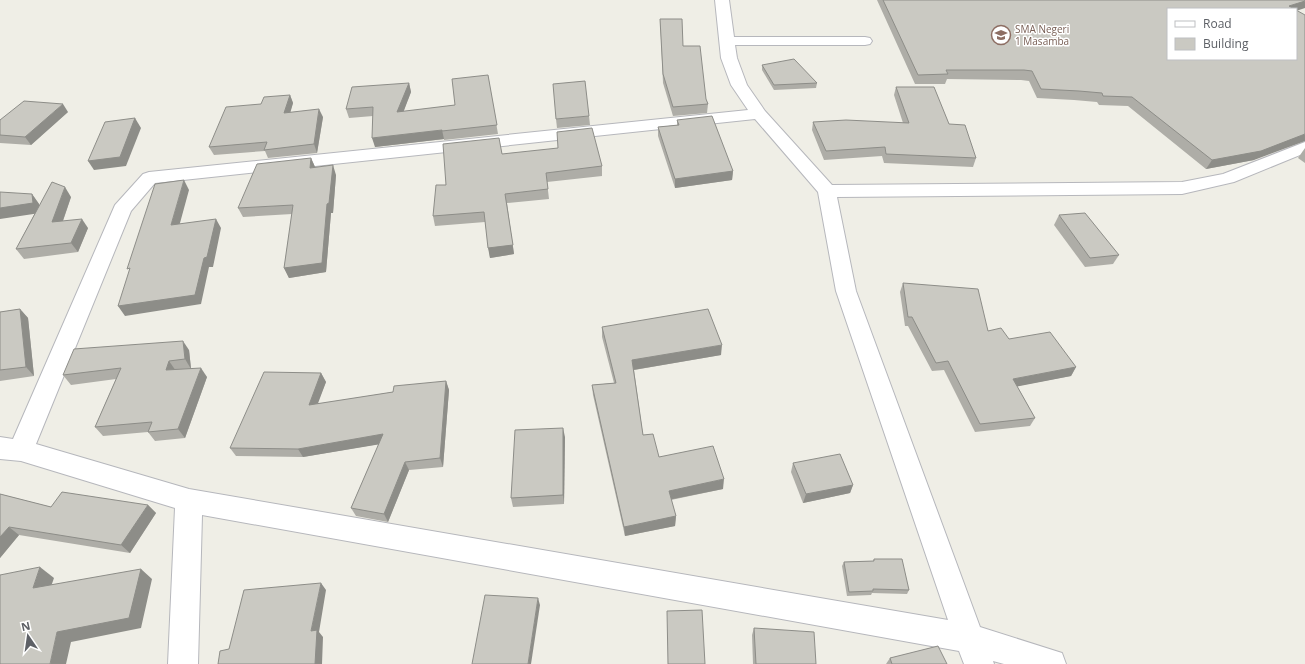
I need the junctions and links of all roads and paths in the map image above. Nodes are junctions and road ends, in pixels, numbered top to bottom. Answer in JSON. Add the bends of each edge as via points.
{"nodes":[{"id":1,"x":722,"y":0,"type":"edge"},
{"id":2,"x":865,"y":41,"type":"dead end"},
{"id":3,"x":727,"y":42,"type":"junction"},
{"id":4,"x":759,"y":114,"type":"junction"},
{"id":5,"x":1305,"y":147,"type":"edge"},
{"id":6,"x":827,"y":191,"type":"junction"},
{"id":7,"x":11,"y":449,"type":"edge"},
{"id":8,"x":189,"y":501,"type":"junction"},
{"id":9,"x":974,"y":651,"type":"edge"},
{"id":10,"x":183,"y":664,"type":"edge"},
{"id":11,"x":1051,"y":664,"type":"edge"}],
"edges":[{"from":1,"to":3,"type":"street"},
{"from":2,"to":3,"type":"street"},
{"from":3,"to":4,"type":"street","via":[[729,58],[739,85]]},
{"from":4,"to":6,"type":"street"},
{"from":4,"to":7,"type":"street","via":[[149,178],[122,209]]},
{"from":5,"to":6,"type":"street","via":[[1228,178],[1182,188]]},
{"from":6,"to":9,"type":"street","via":[[846,291]]},
{"from":7,"to":8,"type":"street"},
{"from":8,"to":9,"type":"street"},
{"from":8,"to":10,"type":"street"},
{"from":9,"to":11,"type":"street"}]}
